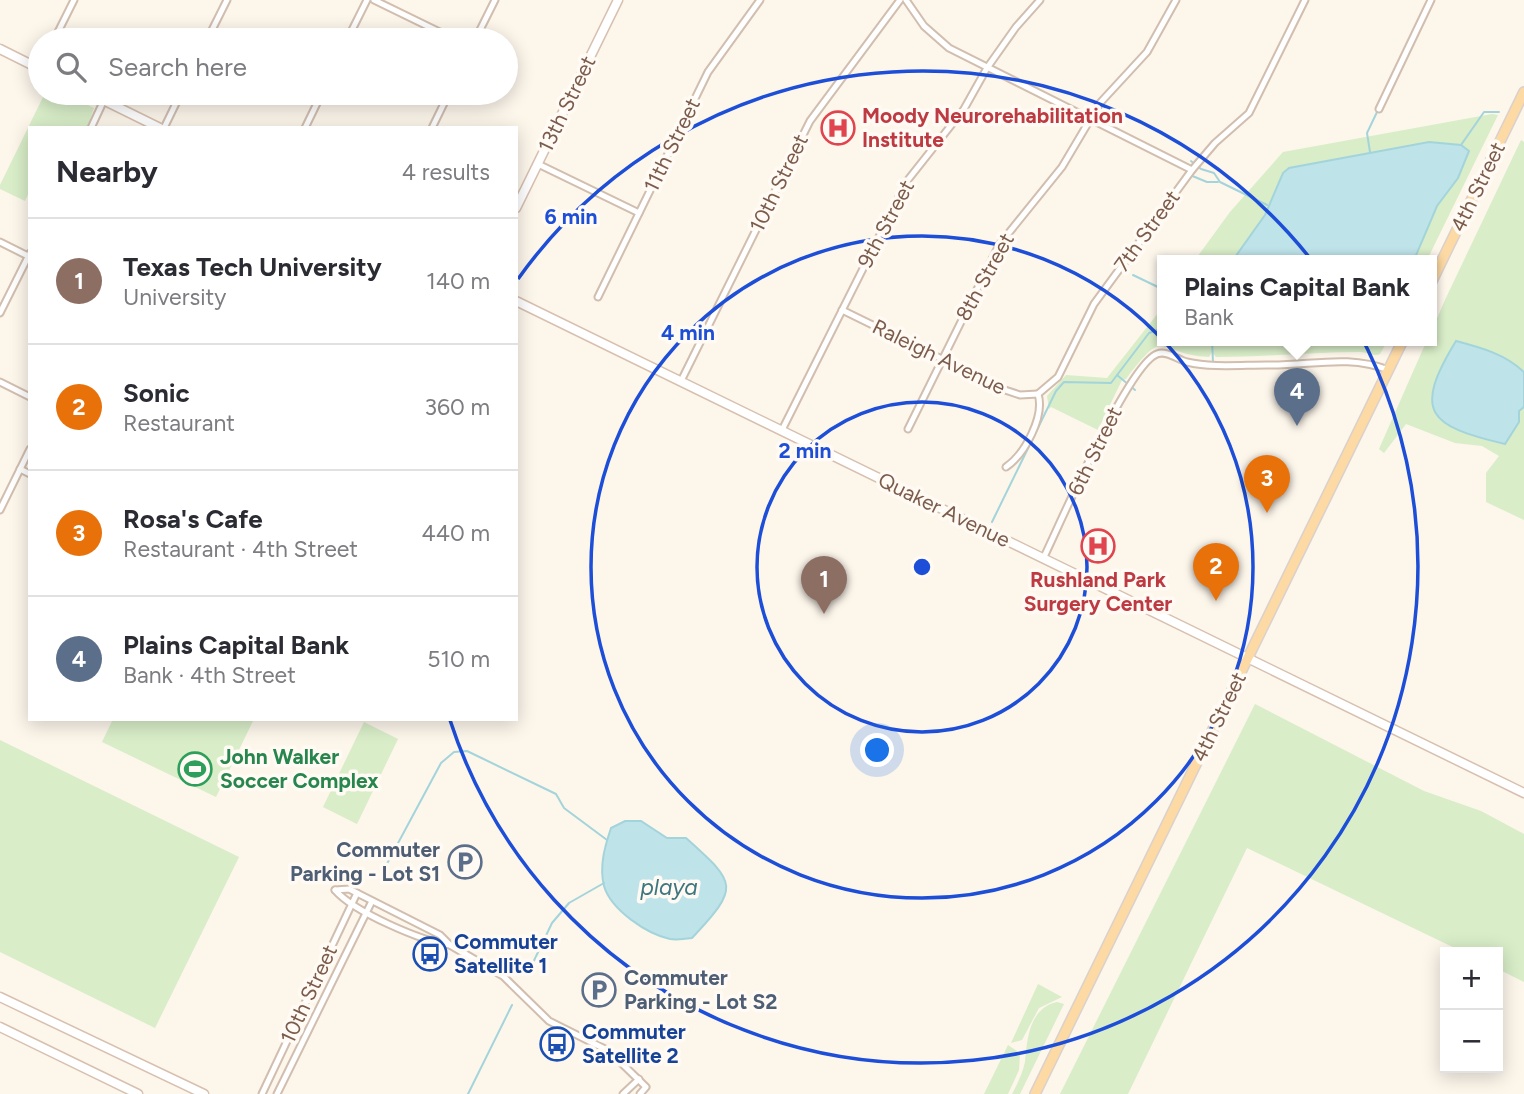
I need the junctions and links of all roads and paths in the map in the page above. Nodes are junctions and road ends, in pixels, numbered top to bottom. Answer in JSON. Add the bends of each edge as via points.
{"nodes":[{"id":1,"x":74,"y":0,"type":"edge"},
{"id":2,"x":227,"y":0,"type":"edge"},
{"id":3,"x":367,"y":0,"type":"edge"},
{"id":4,"x":373,"y":0,"type":"edge"},
{"id":5,"x":495,"y":0,"type":"edge"},
{"id":6,"x":618,"y":0,"type":"edge"},
{"id":7,"x":760,"y":0,"type":"edge"},
{"id":8,"x":900,"y":0,"type":"edge"},
{"id":9,"x":906,"y":0,"type":"edge"},
{"id":10,"x":1040,"y":0,"type":"edge"},
{"id":11,"x":1176,"y":0,"type":"edge"},
{"id":12,"x":1305,"y":0,"type":"edge"},
{"id":13,"x":1431,"y":0,"type":"edge"},
{"id":14,"x":60,"y":28,"type":"edge"},
{"id":15,"x":213,"y":28,"type":"edge"},
{"id":16,"x":354,"y":28,"type":"edge"},
{"id":17,"x":431,"y":28,"type":"edge"},
{"id":18,"x":481,"y":28,"type":"edge"},
{"id":19,"x":0,"y":50,"type":"edge"},
{"id":20,"x":28,"y":63,"type":"edge"},
{"id":21,"x":987,"y":68,"type":"junction"},
{"id":22,"x":1524,"y":92,"type":"edge"},
{"id":23,"x":102,"y":105,"type":"edge"},
{"id":24,"x":114,"y":105,"type":"edge"},
{"id":25,"x":174,"y":105,"type":"edge"},
{"id":26,"x":316,"y":105,"type":"edge"},
{"id":27,"x":443,"y":105,"type":"edge"},
{"id":28,"x":1379,"y":109,"type":"dead end"},
{"id":29,"x":1091,"y":120,"type":"junction"},
{"id":30,"x":92,"y":126,"type":"edge"},
{"id":31,"x":158,"y":126,"type":"edge"},
{"id":32,"x":163,"y":126,"type":"edge"},
{"id":33,"x":306,"y":126,"type":"edge"},
{"id":34,"x":433,"y":126,"type":"edge"},
{"id":35,"x":538,"y":164,"type":"junction"},
{"id":36,"x":1192,"y":170,"type":"junction"},
{"id":37,"x":518,"y":204,"type":"edge"},
{"id":38,"x":639,"y":213,"type":"junction"},
{"id":39,"x":0,"y":242,"type":"edge"},
{"id":40,"x":28,"y":255,"type":"edge"},
{"id":41,"x":28,"y":257,"type":"edge"},
{"id":42,"x":1437,"y":271,"type":"edge"},
{"id":43,"x":598,"y":298,"type":"dead end"},
{"id":44,"x":518,"y":302,"type":"edge"},
{"id":45,"x":842,"y":310,"type":"junction"},
{"id":46,"x":0,"y":313,"type":"edge"},
{"id":47,"x":1400,"y":346,"type":"edge"},
{"id":48,"x":942,"y":360,"type":"junction"},
{"id":49,"x":1389,"y":370,"type":"junction"},
{"id":50,"x":681,"y":381,"type":"junction"},
{"id":51,"x":0,"y":382,"type":"edge"},
{"id":52,"x":1038,"y":394,"type":"junction"},
{"id":53,"x":28,"y":396,"type":"edge"},
{"id":54,"x":908,"y":429,"type":"dead end"},
{"id":55,"x":782,"y":430,"type":"junction"},
{"id":56,"x":28,"y":453,"type":"edge"},
{"id":57,"x":1006,"y":467,"type":"dead end"},
{"id":58,"x":20,"y":469,"type":"junction"},
{"id":59,"x":28,"y":473,"type":"edge"},
{"id":60,"x":0,"y":510,"type":"edge"},
{"id":61,"x":1043,"y":559,"type":"junction"},
{"id":62,"x":1248,"y":658,"type":"junction"},
{"id":63,"x":1524,"y":793,"type":"edge"},
{"id":64,"x":357,"y":893,"type":"junction"},
{"id":65,"x":372,"y":901,"type":"junction"},
{"id":66,"x":352,"y":905,"type":"junction"},
{"id":67,"x":367,"y":912,"type":"junction"},
{"id":68,"x":450,"y":945,"type":"junction"},
{"id":69,"x":0,"y":997,"type":"edge"},
{"id":70,"x":0,"y":1027,"type":"edge"},
{"id":71,"x":639,"y":1079,"type":"junction"},
{"id":72,"x":138,"y":1094,"type":"edge"},
{"id":73,"x":204,"y":1094,"type":"edge"},
{"id":74,"x":261,"y":1094,"type":"edge"},
{"id":75,"x":277,"y":1094,"type":"edge"},
{"id":76,"x":623,"y":1094,"type":"edge"},
{"id":77,"x":640,"y":1094,"type":"edge"},
{"id":78,"x":1035,"y":1094,"type":"edge"}],
"edges":[{"from":1,"to":14,"type":"street"},
{"from":2,"to":15,"type":"street"},
{"from":3,"to":16,"type":"street"},
{"from":4,"to":17,"type":"street"},
{"from":5,"to":18,"type":"street"},
{"from":6,"to":35,"type":"main road","name":"13th Street"},
{"from":7,"to":38,"type":"street","name":"11th Street","via":[[711,67]]},
{"from":8,"to":50,"type":"street","name":"10th Street","via":[[810,121]]},
{"from":9,"to":21,"type":"street","via":[[939,40]]},
{"from":10,"to":21,"type":"street","name":"9th Street"},
{"from":11,"to":29,"type":"street","name":"8th Street","via":[[1147,52],[1100,103]]},
{"from":12,"to":36,"type":"street","name":"7th Street","via":[[1249,113]]},
{"from":13,"to":28,"type":"street"},
{"from":19,"to":20,"type":"main road"},
{"from":21,"to":29,"type":"street"},
{"from":21,"to":45,"type":"street","name":"9th Street","via":[[964,109],[907,181]]},
{"from":22,"to":42,"type":"main road","name":"4th Street"},
{"from":23,"to":30,"type":"street"},
{"from":24,"to":31,"type":"main road"},
{"from":25,"to":32,"type":"street"},
{"from":26,"to":33,"type":"street"},
{"from":27,"to":34,"type":"street"},
{"from":29,"to":36,"type":"street"},
{"from":29,"to":48,"type":"street","name":"8th Street","via":[[1062,167],[999,245]]},
{"from":35,"to":37,"type":"main road","name":"13th Street"},
{"from":35,"to":38,"type":"street"},
{"from":36,"to":52,"type":"street","name":"7th Street","via":[[1094,304],[1058,377]]},
{"from":38,"to":43,"type":"street","name":"11th Street"},
{"from":39,"to":40,"type":"street"},
{"from":41,"to":46,"type":"street"},
{"from":44,"to":50,"type":"main road","name":"Quaker Avenue"},
{"from":45,"to":48,"type":"street","name":"Raleigh Avenue"},
{"from":45,"to":55,"type":"street","name":"9th Street"},
{"from":47,"to":49,"type":"main road","name":"4th Street"},
{"from":48,"to":52,"type":"street","name":"Raleigh Avenue","via":[[1005,390]]},
{"from":48,"to":54,"type":"street","name":"8th Street"},
{"from":49,"to":61,"type":"street","name":"6th Street","via":[[1356,360],[1203,364],[1160,354],[1146,362],[1119,403]]},
{"from":49,"to":62,"type":"main road","name":"4th Street"},
{"from":50,"to":55,"type":"main road","name":"Quaker Avenue"},
{"from":51,"to":53,"type":"street"},
{"from":52,"to":57,"type":"street","via":[[1040,413],[1018,457]]},
{"from":55,"to":61,"type":"main road","name":"Quaker Avenue"},
{"from":56,"to":58,"type":"street"},
{"from":58,"to":59,"type":"street"},
{"from":58,"to":60,"type":"street"},
{"from":61,"to":62,"type":"main road","name":"Quaker Avenue"},
{"from":62,"to":63,"type":"main road","name":"Quaker Avenue"},
{"from":62,"to":78,"type":"main road","name":"4th Street"},
{"from":64,"to":65,"type":"street"},
{"from":64,"to":66,"type":"street","name":"10th Street"},
{"from":64,"to":66,"type":"street","via":[[335,890]]},
{"from":65,"to":67,"type":"street","name":"10th Street"},
{"from":65,"to":68,"type":"street","via":[[440,935]]},
{"from":66,"to":67,"type":"street"},
{"from":66,"to":74,"type":"street","name":"10th Street"},
{"from":67,"to":68,"type":"street"},
{"from":67,"to":75,"type":"street","name":"10th Street"},
{"from":68,"to":71,"type":"street","via":[[503,976],[549,1021],[609,1051]]},
{"from":69,"to":73,"type":"main road"},
{"from":70,"to":72,"type":"main road"},
{"from":71,"to":76,"type":"street"},
{"from":71,"to":77,"type":"street","via":[[646,1087]]}]}
